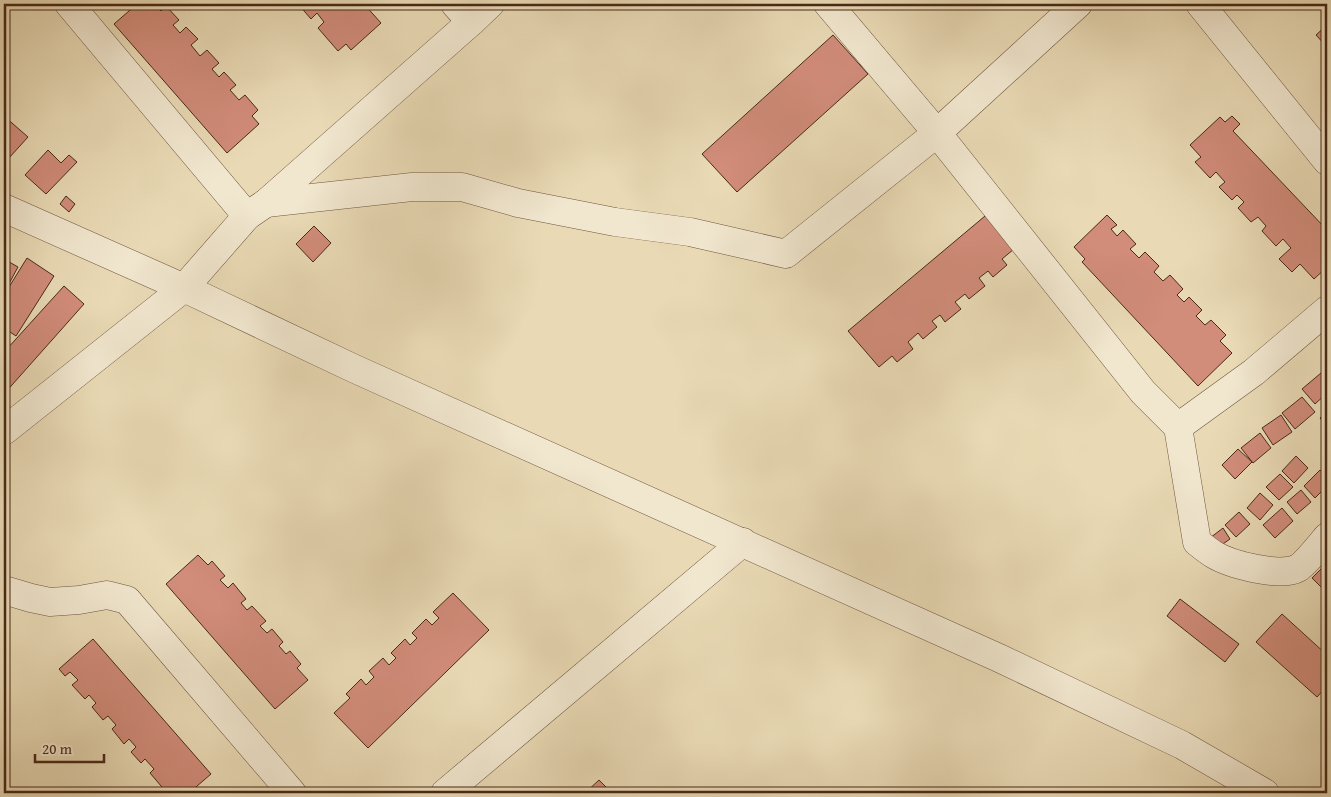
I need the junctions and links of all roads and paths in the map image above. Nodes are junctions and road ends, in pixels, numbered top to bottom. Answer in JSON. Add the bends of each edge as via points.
{"nodes":[{"id":1,"x":70,"y":4,"type":"edge"},
{"id":2,"x":828,"y":4,"type":"edge"},
{"id":3,"x":1078,"y":4,"type":"edge"},
{"id":4,"x":1200,"y":4,"type":"edge"},
{"id":5,"x":472,"y":10,"type":"edge"},
{"id":6,"x":937,"y":133,"type":"junction"},
{"id":7,"x":1327,"y":161,"type":"edge"},
{"id":8,"x":4,"y":208,"type":"edge"},
{"id":9,"x":257,"y":210,"type":"junction"},
{"id":10,"x":184,"y":288,"type":"junction"},
{"id":11,"x":1327,"y":310,"type":"edge"},
{"id":12,"x":1178,"y":427,"type":"junction"},
{"id":13,"x":4,"y":431,"type":"edge"},
{"id":14,"x":1327,"y":537,"type":"edge"},
{"id":15,"x":743,"y":542,"type":"junction"},
{"id":16,"x":4,"y":590,"type":"edge"},
{"id":17,"x":292,"y":793,"type":"edge"},
{"id":18,"x":445,"y":793,"type":"edge"},
{"id":19,"x":1265,"y":793,"type":"edge"}],
"edges":[{"from":1,"to":9,"type":"street"},
{"from":2,"to":6,"type":"street"},
{"from":3,"to":6,"type":"street"},
{"from":4,"to":7,"type":"street"},
{"from":5,"to":9,"type":"street"},
{"from":6,"to":9,"type":"street","via":[[786,254],[690,232],[615,222],[518,203],[462,187],[412,187]]},
{"from":6,"to":12,"type":"street","via":[[1143,392]]},
{"from":8,"to":10,"type":"street"},
{"from":9,"to":10,"type":"street"},
{"from":10,"to":13,"type":"street"},
{"from":10,"to":15,"type":"street","via":[[355,369]]},
{"from":11,"to":12,"type":"street","via":[[1254,372]]},
{"from":12,"to":14,"type":"street","via":[[1198,542],[1214,554],[1268,572],[1284,571],[1299,568]]},
{"from":15,"to":18,"type":"street"},
{"from":15,"to":19,"type":"street","via":[[1182,745]]},
{"from":16,"to":17,"type":"street","via":[[50,602],[107,595],[127,600]]}]}
